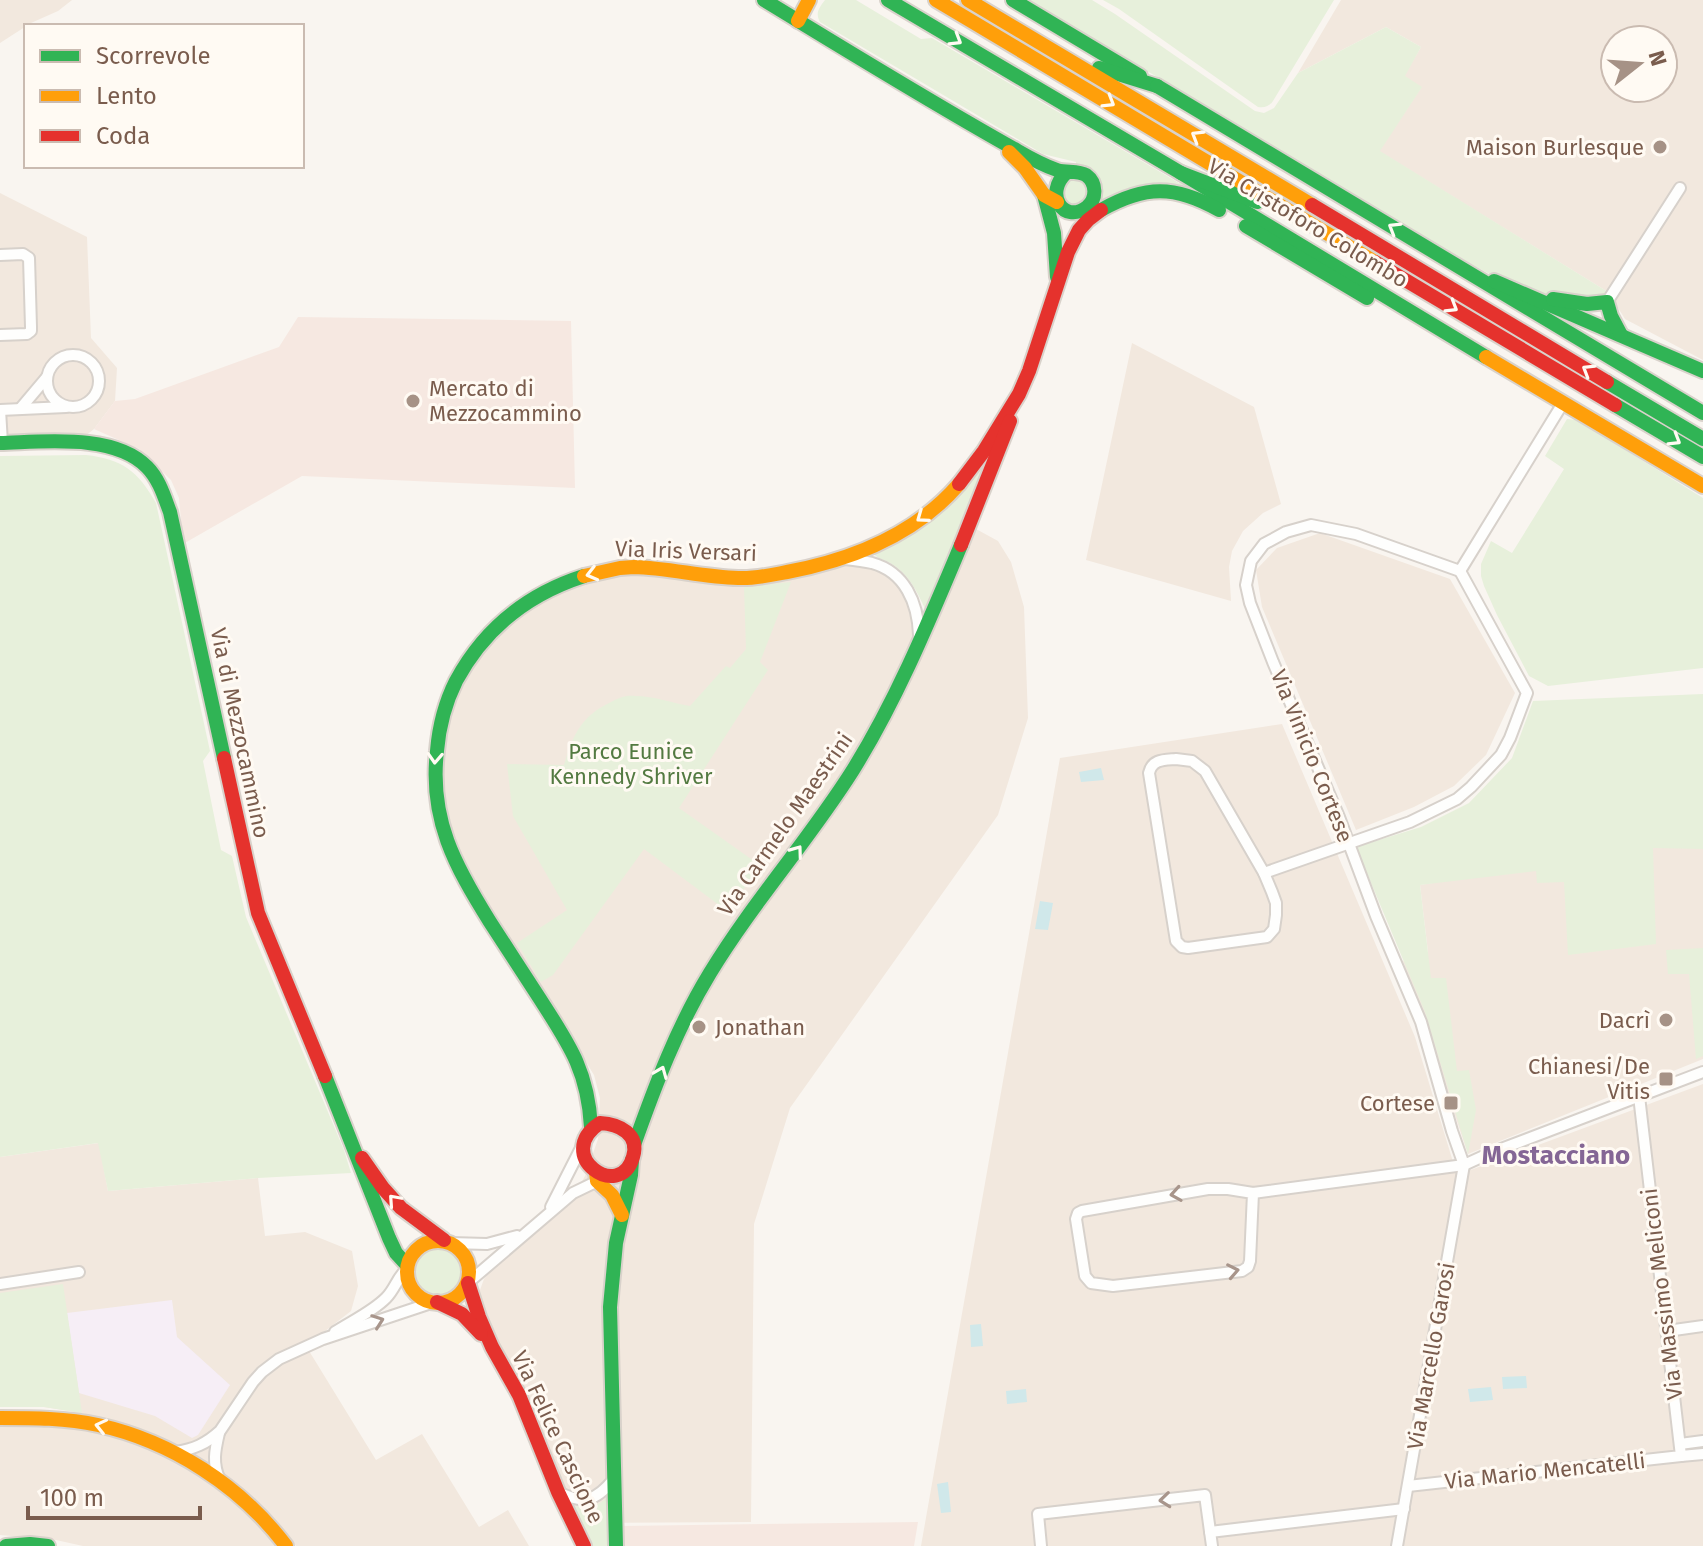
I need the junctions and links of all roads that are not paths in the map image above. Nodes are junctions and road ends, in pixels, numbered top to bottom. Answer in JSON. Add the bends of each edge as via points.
{"nodes":[{"id":1,"x":764,"y":0,"type":"edge"},
{"id":2,"x":809,"y":0,"type":"edge"},
{"id":3,"x":888,"y":0,"type":"edge"},
{"id":4,"x":936,"y":0,"type":"edge"},
{"id":5,"x":968,"y":0,"type":"edge"},
{"id":6,"x":1013,"y":0,"type":"edge"},
{"id":7,"x":798,"y":21,"type":"junction"},
{"id":8,"x":1044,"y":45,"type":"junction"},
{"id":9,"x":1157,"y":86,"type":"junction"},
{"id":10,"x":990,"y":136,"type":"junction"},
{"id":11,"x":1066,"y":173,"type":"junction"},
{"id":12,"x":1181,"y":173,"type":"junction"},
{"id":13,"x":1680,"y":188,"type":"dead end"},
{"id":14,"x":1050,"y":198,"type":"junction"},
{"id":15,"x":1091,"y":214,"type":"junction"},
{"id":16,"x":1349,"y":245,"type":"junction"},
{"id":17,"x":0,"y":255,"type":"edge"},
{"id":18,"x":1462,"y":268,"type":"junction"},
{"id":19,"x":1057,"y":285,"type":"junction"},
{"id":20,"x":1530,"y":296,"type":"junction"},
{"id":21,"x":1607,"y":302,"type":"junction"},
{"id":22,"x":1444,"y":331,"type":"junction"},
{"id":23,"x":0,"y":335,"type":"edge"},
{"id":24,"x":1621,"y":336,"type":"junction"},
{"id":25,"x":1703,"y":371,"type":"edge"},
{"id":26,"x":47,"y":377,"type":"junction"},
{"id":27,"x":1020,"y":391,"type":"junction"},
{"id":28,"x":1563,"y":403,"type":"junction"},
{"id":29,"x":68,"y":407,"type":"junction"},
{"id":30,"x":20,"y":409,"type":"junction"},
{"id":31,"x":0,"y":410,"type":"edge"},
{"id":32,"x":1703,"y":413,"type":"edge"},
{"id":33,"x":1703,"y":439,"type":"edge"},
{"id":34,"x":1,"y":443,"type":"edge"},
{"id":35,"x":1703,"y":457,"type":"edge"},
{"id":36,"x":977,"y":463,"type":"junction"},
{"id":37,"x":992,"y":471,"type":"junction"},
{"id":38,"x":1703,"y":486,"type":"edge"},
{"id":39,"x":845,"y":559,"type":"junction"},
{"id":40,"x":1460,"y":571,"type":"junction"},
{"id":41,"x":919,"y":641,"type":"junction"},
{"id":42,"x":1348,"y":843,"type":"junction"},
{"id":43,"x":1264,"y":873,"type":"junction"},
{"id":44,"x":1703,"y":1072,"type":"edge"},
{"id":45,"x":1639,"y":1096,"type":"junction"},
{"id":46,"x":591,"y":1127,"type":"junction"},
{"id":47,"x":583,"y":1144,"type":"junction"},
{"id":48,"x":355,"y":1148,"type":"junction"},
{"id":49,"x":633,"y":1152,"type":"junction"},
{"id":50,"x":1464,"y":1165,"type":"junction"},
{"id":51,"x":600,"y":1176,"type":"junction"},
{"id":52,"x":1253,"y":1193,"type":"junction"},
{"id":53,"x":547,"y":1216,"type":"junction"},
{"id":54,"x":622,"y":1216,"type":"junction"},
{"id":55,"x":526,"y":1232,"type":"junction"},
{"id":56,"x":447,"y":1242,"type":"junction"},
{"id":57,"x":407,"y":1268,"type":"junction"},
{"id":58,"x":79,"y":1272,"type":"dead end"},
{"id":59,"x":469,"y":1282,"type":"junction"},
{"id":60,"x":0,"y":1284,"type":"edge"},
{"id":61,"x":435,"y":1302,"type":"junction"},
{"id":62,"x":1703,"y":1326,"type":"edge"},
{"id":63,"x":1667,"y":1331,"type":"junction"},
{"id":64,"x":323,"y":1339,"type":"junction"},
{"id":65,"x":492,"y":1347,"type":"junction"},
{"id":66,"x":0,"y":1418,"type":"edge"},
{"id":67,"x":220,"y":1431,"type":"junction"},
{"id":68,"x":1703,"y":1441,"type":"edge"},
{"id":69,"x":1680,"y":1444,"type":"junction"},
{"id":70,"x":175,"y":1452,"type":"junction"},
{"id":71,"x":1703,"y":1454,"type":"edge"},
{"id":72,"x":1681,"y":1456,"type":"junction"},
{"id":73,"x":614,"y":1479,"type":"junction"},
{"id":74,"x":221,"y":1481,"type":"junction"},
{"id":75,"x":1408,"y":1486,"type":"junction"},
{"id":76,"x":558,"y":1492,"type":"junction"},
{"id":77,"x":1404,"y":1509,"type":"junction"},
{"id":78,"x":1210,"y":1532,"type":"junction"},
{"id":79,"x":6,"y":1546,"type":"edge"},
{"id":80,"x":48,"y":1546,"type":"edge"},
{"id":81,"x":286,"y":1546,"type":"edge"},
{"id":82,"x":584,"y":1546,"type":"edge"},
{"id":83,"x":616,"y":1546,"type":"edge"},
{"id":84,"x":1041,"y":1546,"type":"edge"},
{"id":85,"x":1212,"y":1546,"type":"edge"},
{"id":86,"x":1397,"y":1546,"type":"edge"}],
"edges":[{"from":1,"to":7,"type":"main road"},
{"from":2,"to":7,"type":"main road"},
{"from":3,"to":12,"type":"main road","name":"Via Cristoforo Colombo","one_way":true},
{"from":4,"to":16,"type":"main road","name":"Via Cristoforo Colombo","one_way":true},
{"from":5,"to":8,"type":"main road","name":"Via Cristoforo Colombo"},
{"from":6,"to":9,"type":"main road","name":"Via Cristoforo Colombo"},
{"from":7,"to":10,"type":"main road"},
{"from":8,"to":9,"type":"main road"},
{"from":33,"to":8,"type":"main road","name":"Via Cristoforo Colombo","one_way":true},
{"from":18,"to":9,"type":"main road","name":"Via Cristoforo Colombo","one_way":true},
{"from":10,"to":11,"type":"main road"},
{"from":10,"to":14,"type":"main road"},
{"from":11,"to":14,"type":"main road"},
{"from":11,"to":15,"type":"main road","via":[[1090,178],[1095,191]]},
{"from":12,"to":16,"type":"main road"},
{"from":12,"to":22,"type":"main road","name":"Via Cristoforo Colombo"},
{"from":13,"to":21,"type":"street"},
{"from":14,"to":15,"type":"main road","via":[[1067,211]]},
{"from":14,"to":19,"type":"main road"},
{"from":15,"to":19,"type":"main road","name":"Via Iris Versari"},
{"from":15,"to":22,"type":"main road","via":[[1145,191],[1186,193],[1401,317]]},
{"from":16,"to":35,"type":"main road","name":"Via Cristoforo Colombo","one_way":true},
{"from":17,"to":23,"type":"street","via":[[29,258],[31,327],[27,334]]},
{"from":18,"to":20,"type":"main road"},
{"from":18,"to":32,"type":"main road","name":"Via Cristoforo Colombo"},
{"from":19,"to":27,"type":"main road","name":"Via Iris Versari"},
{"from":20,"to":21,"type":"main road"},
{"from":20,"to":24,"type":"main road"},
{"from":21,"to":24,"type":"main road"},
{"from":22,"to":28,"type":"main road","name":"Via Cristoforo Colombo"},
{"from":24,"to":25,"type":"main road"},
{"from":26,"to":29,"type":"street","via":[[52,397]]},
{"from":26,"to":29,"type":"street","via":[[57,359],[75,354],[96,369],[94,396]]},
{"from":26,"to":30,"type":"street"},
{"from":27,"to":36,"type":"main road","name":"Via Iris Versari"},
{"from":27,"to":37,"type":"main road","name":"Via Carmelo Maestrini"},
{"from":28,"to":38,"type":"main road","name":"Via Cristoforo Colombo"},
{"from":28,"to":40,"type":"street"},
{"from":29,"to":30,"type":"street"},
{"from":30,"to":31,"type":"street"},
{"from":31,"to":34,"type":"street"},
{"from":34,"to":48,"type":"main road","name":"Via di Mezzocammino","via":[[111,447],[144,465],[160,485],[258,913]]},
{"from":36,"to":37,"type":"street","via":[[988,461]]},
{"from":36,"to":39,"type":"main road","name":"Via Iris Versari","one_way":true,"via":[[929,513]]},
{"from":37,"to":41,"type":"main road","name":"Via Carmelo Maestrini"},
{"from":39,"to":41,"type":"street","via":[[875,564],[900,580],[915,605]]},
{"from":39,"to":46,"type":"main road","name":"Via Iris Versari","one_way":true,"via":[[758,577],[635,567],[572,579],[509,613],[474,651],[449,694],[435,758],[445,836],[471,891],[581,1067]]},
{"from":40,"to":42,"type":"street","via":[[1527,693],[1504,749],[1452,802]]},
{"from":40,"to":42,"type":"street","name":"Via Vinicio Cortese","via":[[1316,525],[1277,536],[1251,561],[1246,585],[1250,603]]},
{"from":49,"to":41,"type":"main road","name":"Via Carmelo Maestrini","one_way":true,"via":[[671,1049],[700,990],[854,769]]},
{"from":42,"to":43,"type":"street"},
{"from":42,"to":50,"type":"street","name":"Via Vinicio Cortese","via":[[1421,1022]]},
{"from":43,"to":43,"type":"street","via":[[1199,765],[1181,759],[1152,765],[1149,775],[1179,945],[1271,935],[1276,903]]},
{"from":44,"to":45,"type":"street"},
{"from":45,"to":50,"type":"street"},
{"from":45,"to":63,"type":"street","name":"Via Massimo Meliconi"},
{"from":46,"to":47,"type":"main road"},
{"from":46,"to":49,"type":"main road","via":[[618,1124],[629,1133]]},
{"from":47,"to":51,"type":"main road","via":[[585,1157]]},
{"from":47,"to":53,"type":"street"},
{"from":56,"to":48,"type":"main road","name":"Via di Mezzocammino","one_way":true,"via":[[401,1208]]},
{"from":48,"to":57,"type":"main road","name":"Via di Mezzocammino","via":[[389,1238]]},
{"from":49,"to":51,"type":"main road","via":[[623,1171]]},
{"from":49,"to":54,"type":"main road","name":"Via Carmelo Maestrini"},
{"from":50,"to":52,"type":"street"},
{"from":50,"to":75,"type":"street","name":"Via Marcello Garosi"},
{"from":51,"to":53,"type":"street"},
{"from":51,"to":54,"type":"main road"},
{"from":52,"to":52,"type":"street","one_way":true,"via":[[1213,1188],[1079,1212],[1085,1276],[1091,1283],[1113,1286],[1242,1271],[1250,1257]]},
{"from":53,"to":55,"type":"street"},
{"from":54,"to":73,"type":"main road","name":"Via Carmelo Maestrini","via":[[610,1307]]},
{"from":55,"to":56,"type":"street","via":[[494,1243]]},
{"from":55,"to":59,"type":"street"},
{"from":56,"to":57,"type":"main road","via":[[422,1245]]},
{"from":56,"to":59,"type":"main road","via":[[468,1261]]},
{"from":57,"to":61,"type":"main road","via":[[414,1290]]},
{"from":57,"to":64,"type":"street","via":[[381,1302]]},
{"from":58,"to":60,"type":"street"},
{"from":59,"to":61,"type":"main road","via":[[455,1297]]},
{"from":59,"to":65,"type":"main road","name":"Via Felice Cascione"},
{"from":64,"to":61,"type":"street","one_way":true},
{"from":61,"to":65,"type":"main road","name":"Via Felice Cascione","via":[[462,1314]]},
{"from":62,"to":63,"type":"street"},
{"from":63,"to":69,"type":"street","name":"Via Massimo Meliconi"},
{"from":64,"to":67,"type":"street","via":[[266,1368]]},
{"from":65,"to":76,"type":"main road","name":"Via Felice Cascione","via":[[519,1395]]},
{"from":70,"to":66,"type":"main road","one_way":true,"via":[[96,1425]]},
{"from":67,"to":70,"type":"street","via":[[202,1445]]},
{"from":67,"to":74,"type":"street","via":[[215,1468]]},
{"from":68,"to":69,"type":"street"},
{"from":69,"to":72,"type":"street"},
{"from":70,"to":74,"type":"main road"},
{"from":71,"to":72,"type":"street","name":"Via Mario Mencatelli"},
{"from":72,"to":75,"type":"street","name":"Via Mario Mencatelli"},
{"from":73,"to":76,"type":"street","via":[[591,1499]]},
{"from":73,"to":83,"type":"main road","name":"Via Carmelo Maestrini"},
{"from":74,"to":81,"type":"main road"},
{"from":75,"to":77,"type":"street","name":"Via Marcello Garosi"},
{"from":76,"to":82,"type":"main road","name":"Via Felice Cascione"},
{"from":77,"to":78,"type":"street"},
{"from":77,"to":86,"type":"street","name":"Via Marcello Garosi"},
{"from":78,"to":84,"type":"street","one_way":true,"via":[[1205,1495],[1038,1514]]},
{"from":78,"to":85,"type":"street"},
{"from":79,"to":80,"type":"main road"}]}
